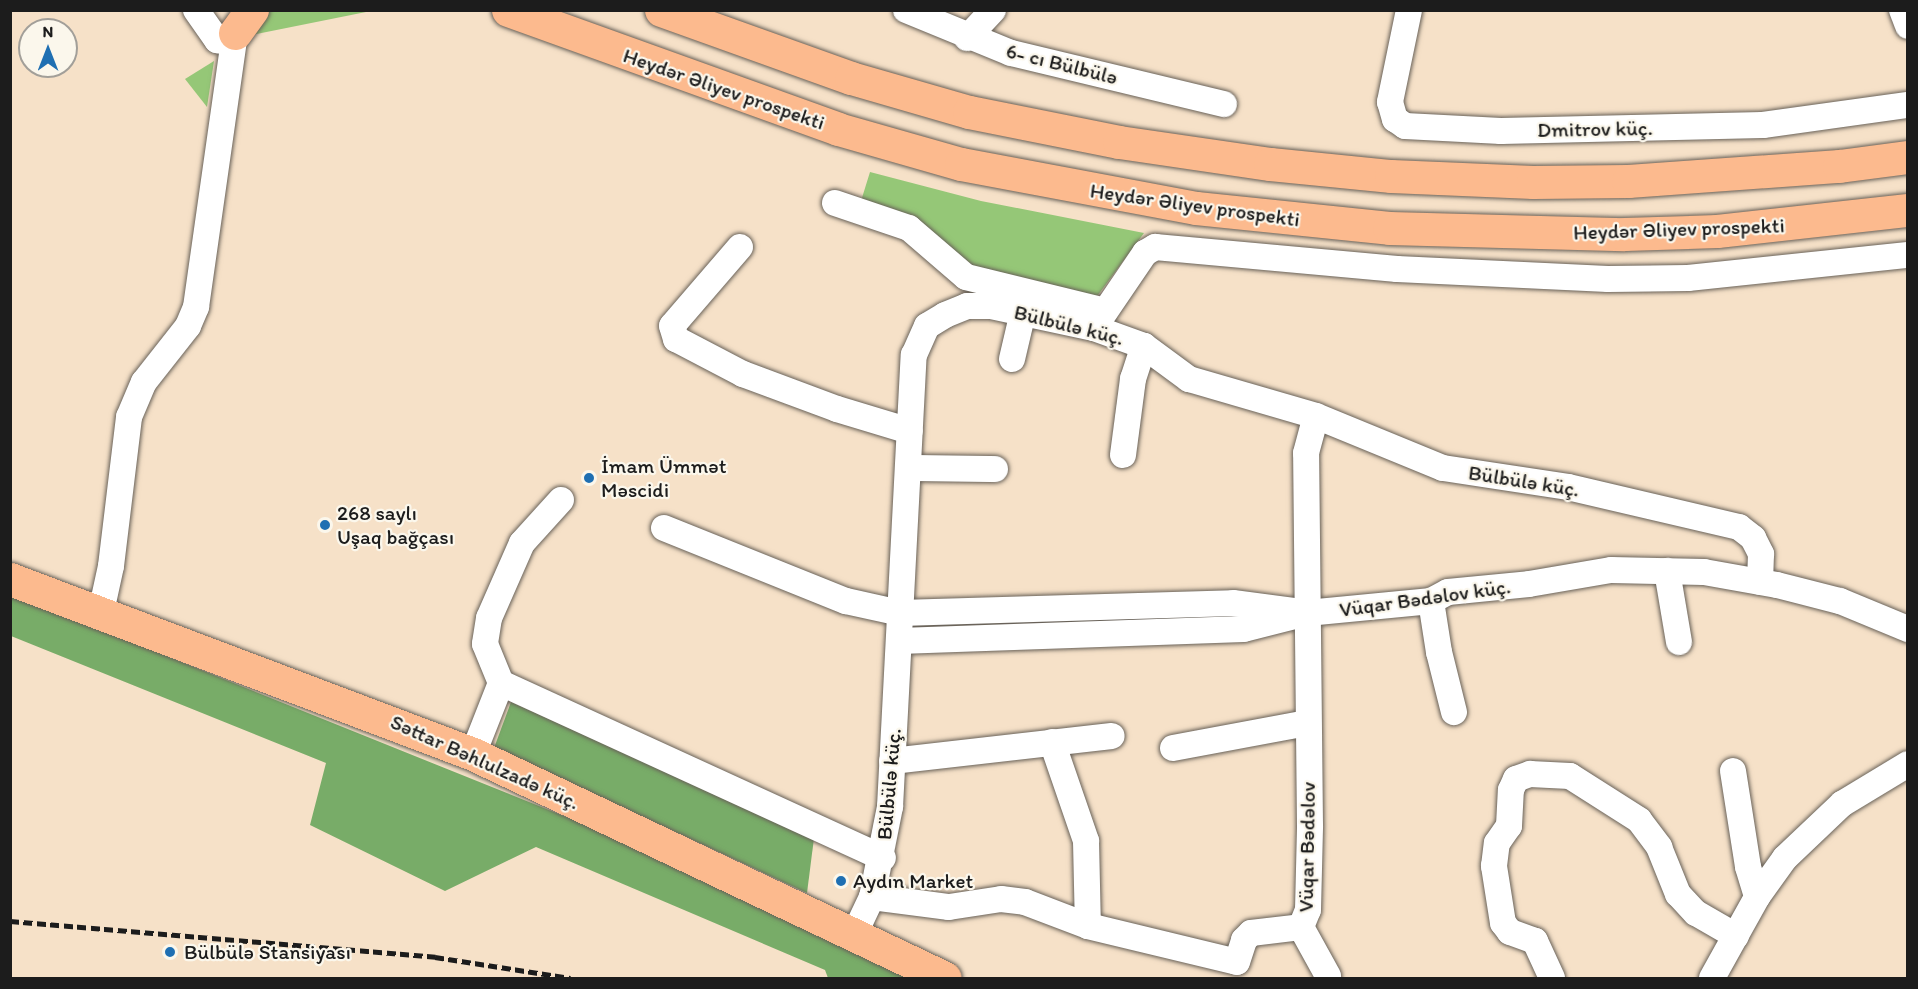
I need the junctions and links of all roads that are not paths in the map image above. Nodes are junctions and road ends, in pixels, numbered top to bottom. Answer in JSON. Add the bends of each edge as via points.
{"nodes":[{"id":1,"x":196,"y":10,"type":"edge"},
{"id":2,"x":508,"y":10,"type":"edge"},
{"id":3,"x":661,"y":10,"type":"edge"},
{"id":4,"x":906,"y":10,"type":"edge"},
{"id":5,"x":993,"y":10,"type":"edge"},
{"id":6,"x":1409,"y":10,"type":"edge"},
{"id":7,"x":1902,"y":10,"type":"edge"},
{"id":8,"x":239,"y":24,"type":"edge"},
{"id":9,"x":1908,"y":26,"type":"edge"},
{"id":10,"x":967,"y":38,"type":"junction"},
{"id":11,"x":1224,"y":104,"type":"dead end"},
{"id":12,"x":1908,"y":105,"type":"edge"},
{"id":13,"x":1908,"y":157,"type":"edge"},
{"id":14,"x":835,"y":203,"type":"dead end"},
{"id":15,"x":1908,"y":210,"type":"edge"},
{"id":16,"x":740,"y":248,"type":"dead end"},
{"id":17,"x":1908,"y":255,"type":"edge"},
{"id":18,"x":1023,"y":312,"type":"junction"},
{"id":19,"x":1100,"y":320,"type":"junction"},
{"id":20,"x":1144,"y":346,"type":"junction"},
{"id":21,"x":1012,"y":359,"type":"dead end"},
{"id":22,"x":1316,"y":416,"type":"junction"},
{"id":23,"x":910,"y":431,"type":"junction"},
{"id":24,"x":1123,"y":455,"type":"dead end"},
{"id":25,"x":909,"y":468,"type":"junction"},
{"id":26,"x":995,"y":469,"type":"dead end"},
{"id":27,"x":561,"y":500,"type":"dead end"},
{"id":28,"x":664,"y":528,"type":"dead end"},
{"id":29,"x":1667,"y":571,"type":"junction"},
{"id":30,"x":10,"y":579,"type":"edge"},
{"id":31,"x":1760,"y":582,"type":"junction"},
{"id":32,"x":1431,"y":601,"type":"junction"},
{"id":33,"x":101,"y":612,"type":"junction"},
{"id":34,"x":900,"y":613,"type":"junction"},
{"id":35,"x":1307,"y":613,"type":"junction"},
{"id":36,"x":1908,"y":629,"type":"edge"},
{"id":37,"x":899,"y":641,"type":"junction"},
{"id":38,"x":1679,"y":642,"type":"dead end"},
{"id":39,"x":501,"y":683,"type":"junction"},
{"id":40,"x":1454,"y":712,"type":"dead end"},
{"id":41,"x":1306,"y":723,"type":"junction"},
{"id":42,"x":1112,"y":736,"type":"dead end"},
{"id":43,"x":1052,"y":742,"type":"junction"},
{"id":44,"x":1173,"y":748,"type":"dead end"},
{"id":45,"x":473,"y":754,"type":"junction"},
{"id":46,"x":892,"y":761,"type":"junction"},
{"id":47,"x":1908,"y":764,"type":"edge"},
{"id":48,"x":1733,"y":771,"type":"dead end"},
{"id":49,"x":882,"y":858,"type":"junction"},
{"id":50,"x":872,"y":897,"type":"junction"},
{"id":51,"x":1757,"y":897,"type":"junction"},
{"id":52,"x":1088,"y":926,"type":"junction"},
{"id":53,"x":1301,"y":927,"type":"junction"},
{"id":54,"x":854,"y":935,"type":"junction"},
{"id":55,"x":1736,"y":936,"type":"junction"},
{"id":56,"x":1234,"y":970,"type":"edge"},
{"id":57,"x":1328,"y":976,"type":"dead end"},
{"id":58,"x":945,"y":978,"type":"edge"},
{"id":59,"x":1552,"y":978,"type":"edge"},
{"id":60,"x":1712,"y":978,"type":"edge"}],
"edges":[{"from":1,"to":8,"type":"street","via":[[217,40]]},
{"from":2,"to":15,"type":"main road","name":"Heydər Əliyev prospekti","via":[[849,132],[962,164],[1196,208],[1389,228],[1613,234],[1717,231]]},
{"from":3,"to":13,"type":"main road","via":[[851,78],[969,112],[1119,142],[1270,164],[1391,176],[1592,182],[1722,176]]},
{"from":4,"to":10,"type":"street","name":"6- cı Bülbülə"},
{"from":5,"to":10,"type":"street"},
{"from":6,"to":12,"type":"street","name":"Dmitrov küç.","via":[[1390,102],[1395,119],[1405,126],[1501,131],[1763,125]]},
{"from":7,"to":9,"type":"street"},
{"from":8,"to":33,"type":"street","via":[[196,307],[188,326],[144,382],[129,417],[111,566]]},
{"from":10,"to":11,"type":"street","name":"6- cı Bülbülə","via":[[1011,53]]},
{"from":14,"to":19,"type":"street","via":[[909,228],[966,277]]},
{"from":16,"to":23,"type":"street","via":[[672,326],[676,339],[743,374],[837,410]]},
{"from":17,"to":19,"type":"street","via":[[1688,278],[1608,279],[1397,270],[1155,247],[1145,253]]},
{"from":18,"to":19,"type":"street","name":"Bülbülə küç."},
{"from":18,"to":21,"type":"street"},
{"from":18,"to":23,"type":"street","name":"Bülbülə küç.","via":[[967,306],[927,326],[914,355]]},
{"from":19,"to":20,"type":"street","name":"Bülbülə küç."},
{"from":20,"to":22,"type":"street","name":"Bülbülə küç.","via":[[1189,379]]},
{"from":20,"to":24,"type":"street","via":[[1133,379]]},
{"from":22,"to":31,"type":"street","name":"Bülbülə küç.","via":[[1443,468],[1568,487],[1739,527],[1754,538],[1761,554]]},
{"from":22,"to":35,"type":"street","name":"Vüqar Bədəlov","via":[[1306,453]]},
{"from":23,"to":25,"type":"street","name":"Bülbülə küç."},
{"from":25,"to":26,"type":"street"},
{"from":25,"to":34,"type":"street","name":"Bülbülə küç."},
{"from":27,"to":39,"type":"street","via":[[522,543],[489,618],[485,644]]},
{"from":28,"to":34,"type":"street","via":[[846,601]]},
{"from":29,"to":31,"type":"street","name":"Vüqar Bədəlov küç."},
{"from":29,"to":32,"type":"street","name":"Vüqar Bədəlov küç.","via":[[1586,572],[1529,584],[1448,592]]},
{"from":29,"to":38,"type":"street"},
{"from":30,"to":33,"type":"main road","name":"Səttar Bəhlulzadə küç."},
{"from":31,"to":36,"type":"street","name":"Vüqar Bədəlov küç.","via":[[1840,601]]},
{"from":32,"to":35,"type":"street","name":"Vüqar Bədəlov küç."},
{"from":32,"to":40,"type":"street","via":[[1438,652]]},
{"from":33,"to":45,"type":"main road","name":"Səttar Bəhlulzadə küç."},
{"from":34,"to":35,"type":"street","via":[[1233,603]]},
{"from":34,"to":37,"type":"street","name":"Bülbülə küç."},
{"from":35,"to":37,"type":"street","name":"Vüqar Bədəlov küç.","via":[[1244,629]]},
{"from":35,"to":41,"type":"street","name":"Vüqar Bədəlov"},
{"from":37,"to":46,"type":"street","name":"Bülbülə küç."},
{"from":39,"to":45,"type":"street"},
{"from":39,"to":49,"type":"street"},
{"from":41,"to":44,"type":"street"},
{"from":41,"to":53,"type":"street","name":"Vüqar Bədəlov","via":[[1308,910]]},
{"from":42,"to":43,"type":"street"},
{"from":43,"to":46,"type":"street"},
{"from":43,"to":52,"type":"street","via":[[1086,841]]},
{"from":45,"to":54,"type":"main road","name":"Səttar Bəhlulzadə küç."},
{"from":46,"to":49,"type":"street","name":"Bülbülə küç."},
{"from":47,"to":51,"type":"street","via":[[1850,798],[1806,835]]},
{"from":48,"to":51,"type":"street","via":[[1748,867]]},
{"from":49,"to":50,"type":"street","name":"Bülbülə küç."},
{"from":50,"to":52,"type":"street","name":"Vüqar Bədəlov","via":[[949,907],[1001,899],[1025,902]]},
{"from":50,"to":54,"type":"street","name":"Bülbülə küç."},
{"from":51,"to":55,"type":"street"},
{"from":52,"to":56,"type":"street","name":"Vüqar Bədəlov"},
{"from":53,"to":56,"type":"street","name":"Vüqar Bədəlov","via":[[1251,933],[1244,940]]},
{"from":53,"to":57,"type":"street"},
{"from":54,"to":58,"type":"main road","name":"Səttar Bəhlulzadə küç."},
{"from":55,"to":59,"type":"street","via":[[1696,913],[1678,894],[1659,847],[1639,820],[1570,776],[1530,774],[1516,778],[1511,790],[1509,826],[1497,843],[1494,866],[1503,923],[1510,932],[1535,941]]},
{"from":55,"to":60,"type":"street"}]}
